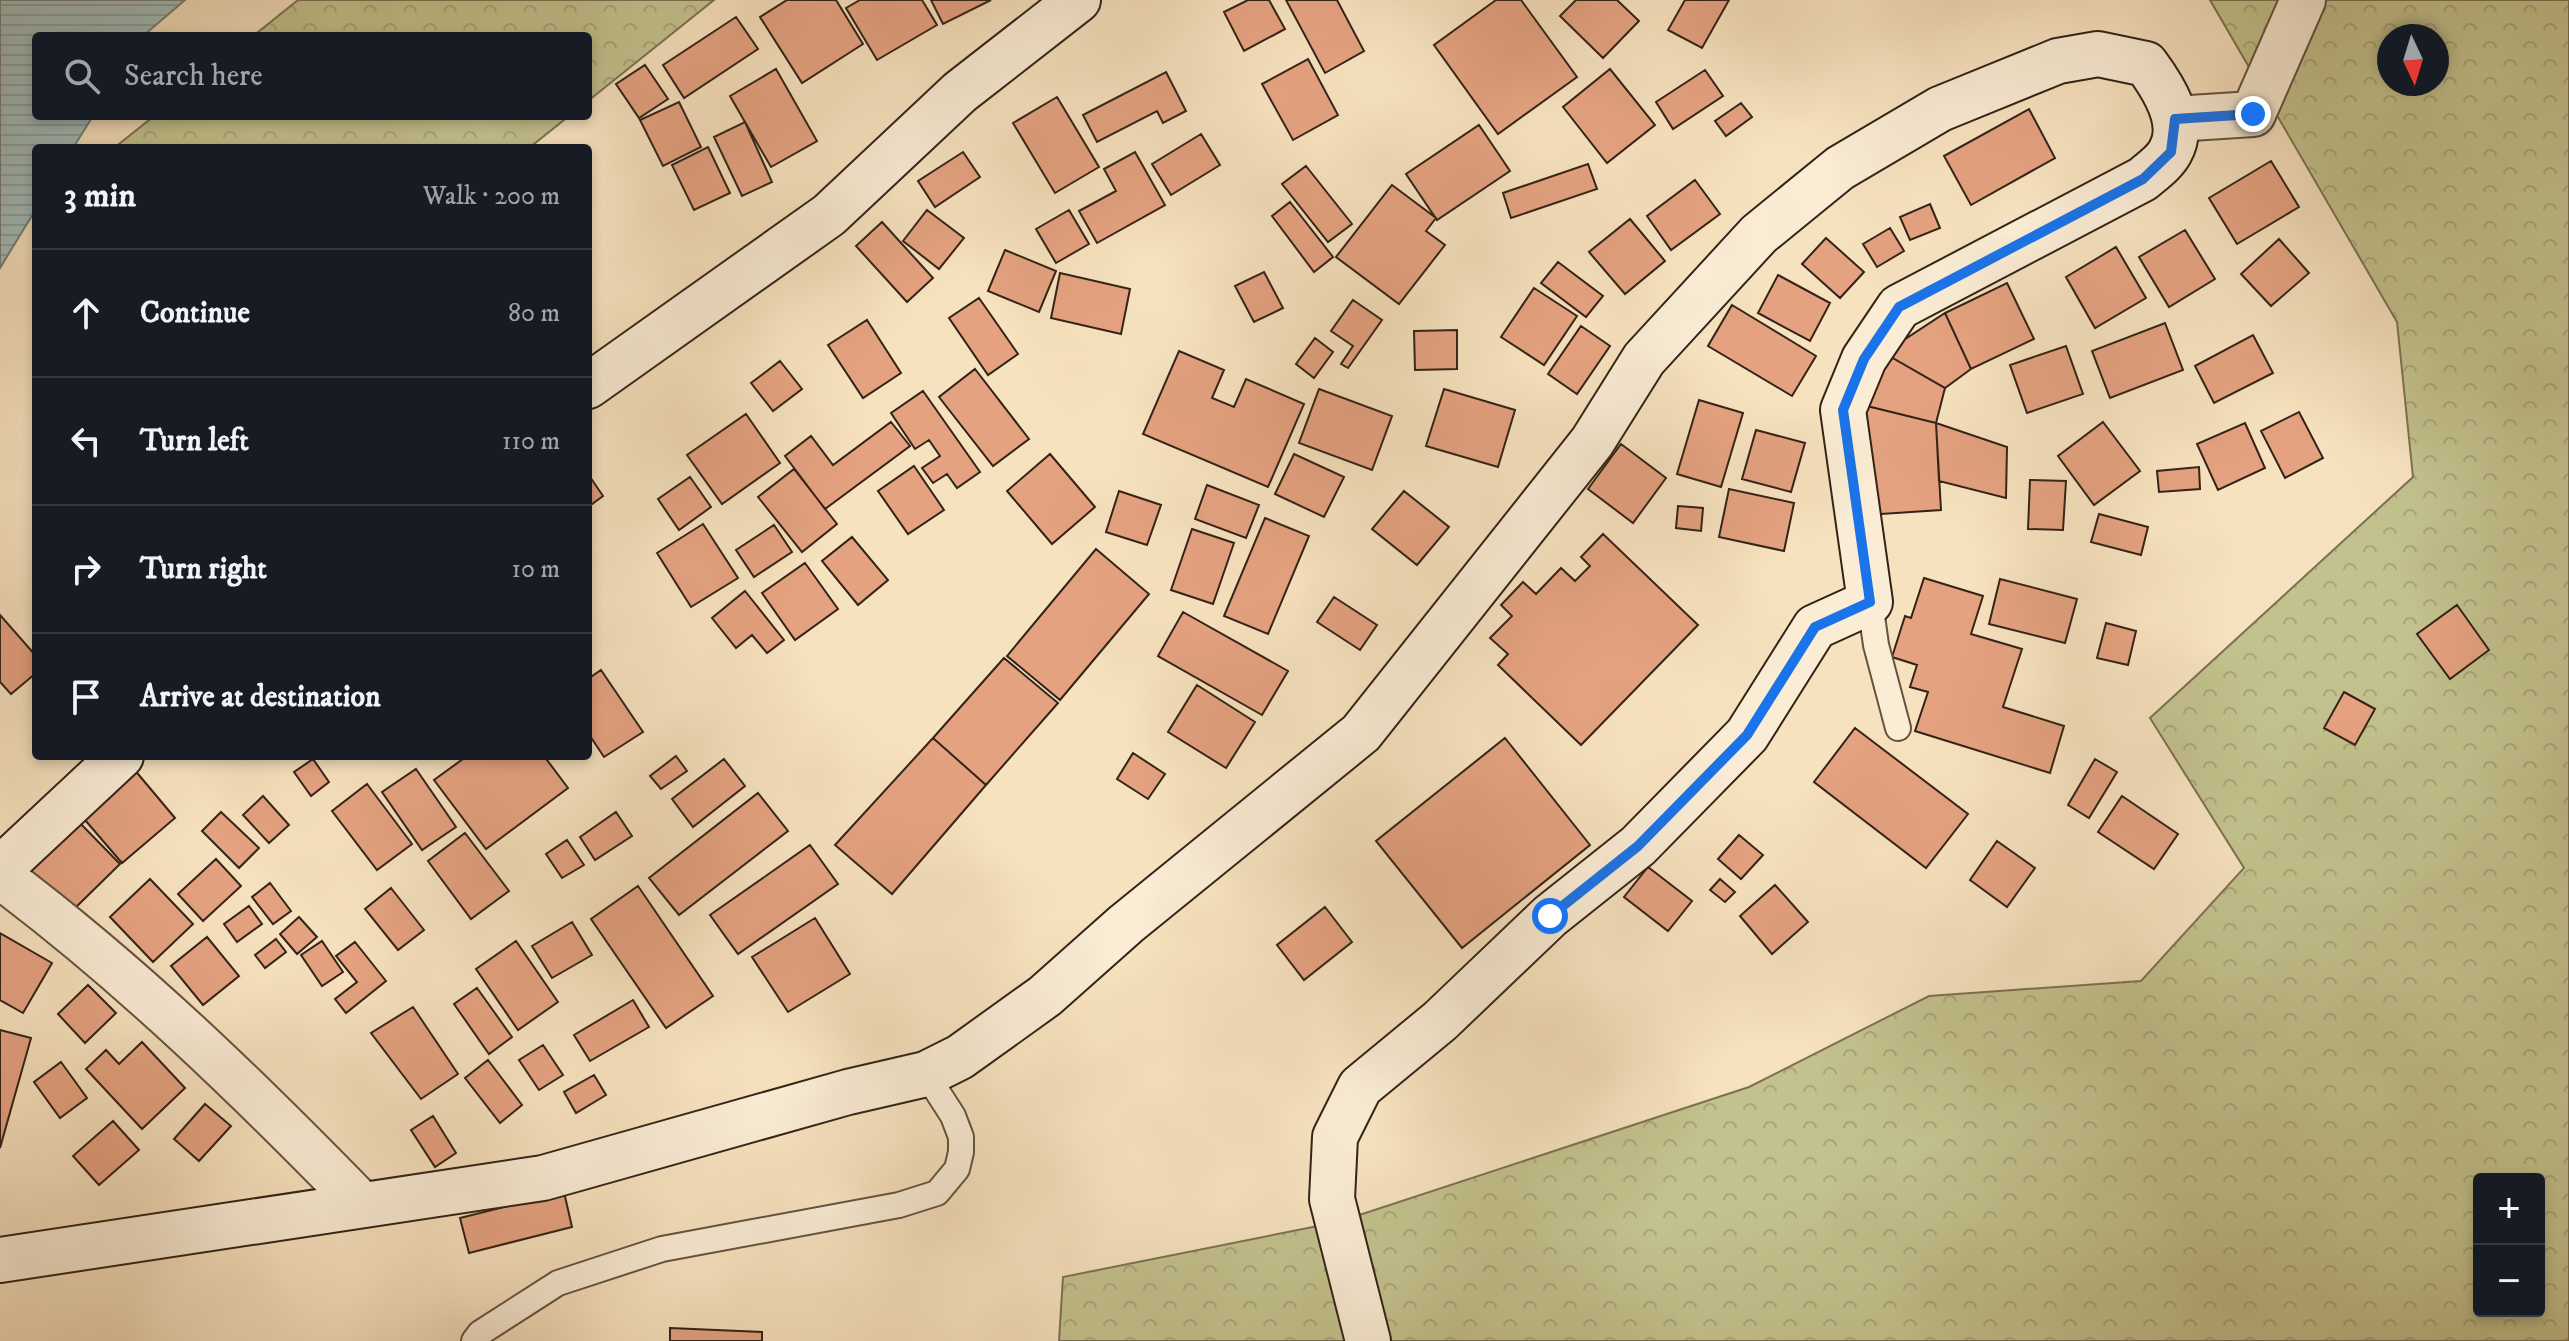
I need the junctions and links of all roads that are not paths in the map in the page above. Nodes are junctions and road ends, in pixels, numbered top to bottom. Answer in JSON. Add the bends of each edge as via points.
{"nodes":[{"id":1,"x":1078,"y":0,"type":"edge"},
{"id":2,"x":2303,"y":0,"type":"edge"},
{"id":3,"x":2175,"y":119,"type":"junction"},
{"id":4,"x":592,"y":383,"type":"edge"},
{"id":5,"x":1870,"y":602,"type":"junction"},
{"id":6,"x":1898,"y":728,"type":"dead end"},
{"id":7,"x":117,"y":760,"type":"edge"},
{"id":8,"x":0,"y":869,"type":"edge"},
{"id":9,"x":0,"y":876,"type":"edge"},
{"id":10,"x":926,"y":1074,"type":"junction"},
{"id":11,"x":362,"y":1205,"type":"junction"},
{"id":12,"x":0,"y":1260,"type":"edge"},
{"id":13,"x":474,"y":1341,"type":"edge"},
{"id":14,"x":1368,"y":1341,"type":"edge"}],
"edges":[{"from":1,"to":4,"type":"main road","via":[[960,92],[829,215]]},
{"from":2,"to":3,"type":"main road","via":[[2253,114]]},
{"from":3,"to":5,"type":"main road","via":[[2171,152],[2143,179],[1899,307],[1864,359],[1843,410]]},
{"from":3,"to":10,"type":"main road","via":[[2165,90],[2146,64],[2098,54],[2058,61],[1940,109],[1840,168],[1759,234],[1644,359],[1592,442],[1361,733],[1045,996],[960,1057]]},
{"from":5,"to":6,"type":"lane"},
{"from":5,"to":14,"type":"main road","via":[[1815,627],[1747,735],[1649,835],[1550,916],[1440,1021],[1360,1087],[1335,1137],[1332,1199]]},
{"from":7,"to":8,"type":"main road"},
{"from":9,"to":11,"type":"main road","via":[[51,914],[252,1091]]},
{"from":10,"to":11,"type":"main road","via":[[543,1178]]},
{"from":10,"to":13,"type":"lane","via":[[961,1137],[957,1169],[937,1193],[899,1205],[662,1249],[558,1283]]},
{"from":11,"to":12,"type":"main road"}]}
